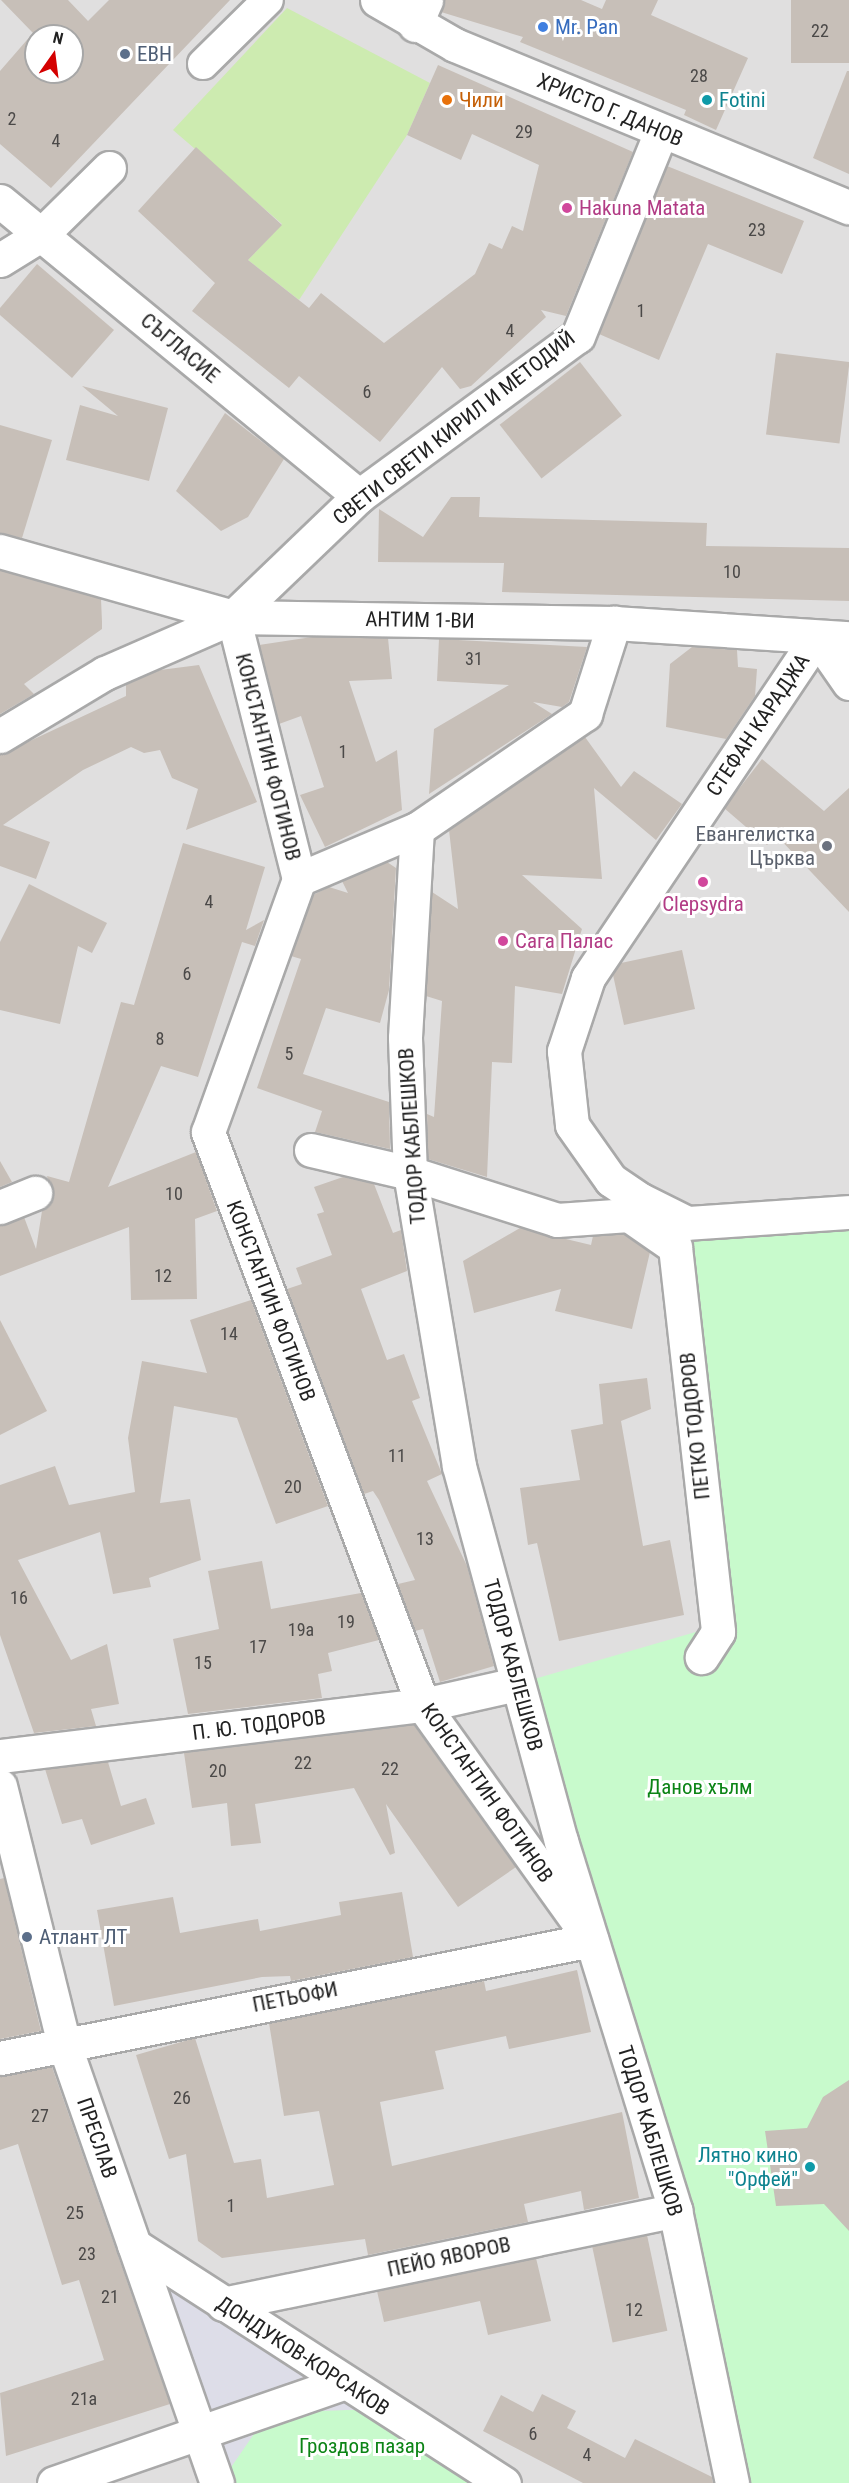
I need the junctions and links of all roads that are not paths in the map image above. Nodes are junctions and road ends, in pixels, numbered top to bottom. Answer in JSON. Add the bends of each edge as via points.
{"nodes":[{"id":1,"x":268,"y":0,"type":"edge"},
{"id":2,"x":377,"y":0,"type":"edge"},
{"id":3,"x":421,"y":13,"type":"edge"},
{"id":4,"x":203,"y":64,"type":"dead end"},
{"id":5,"x":661,"y":132,"type":"junction"},
{"id":6,"x":109,"y":168,"type":"dead end"},
{"id":7,"x":0,"y":201,"type":"edge"},
{"id":8,"x":849,"y":207,"type":"edge"},
{"id":9,"x":42,"y":234,"type":"junction"},
{"id":10,"x":0,"y":260,"type":"edge"},
{"id":11,"x":359,"y":496,"type":"junction"},
{"id":12,"x":0,"y":551,"type":"edge"},
{"id":13,"x":233,"y":617,"type":"junction"},
{"id":14,"x":614,"y":623,"type":"junction"},
{"id":15,"x":817,"y":637,"type":"junction"},
{"id":16,"x":849,"y":638,"type":"edge"},
{"id":17,"x":849,"y":683,"type":"edge"},
{"id":18,"x":0,"y":736,"type":"edge"},
{"id":19,"x":417,"y":829,"type":"junction"},
{"id":20,"x":299,"y":879,"type":"junction"},
{"id":21,"x":311,"y":1150,"type":"dead end"},
{"id":22,"x":410,"y":1173,"type":"junction"},
{"id":23,"x":35,"y":1193,"type":"dead end"},
{"id":24,"x":0,"y":1206,"type":"edge"},
{"id":25,"x":849,"y":1212,"type":"edge"},
{"id":26,"x":702,"y":1657,"type":"dead end"},
{"id":27,"x":517,"y":1684,"type":"junction"},
{"id":28,"x":423,"y":1705,"type":"junction"},
{"id":29,"x":0,"y":1756,"type":"edge"},
{"id":30,"x":0,"y":1786,"type":"edge"},
{"id":31,"x":591,"y":1940,"type":"junction"},
{"id":32,"x":63,"y":2041,"type":"junction"},
{"id":33,"x":0,"y":2058,"type":"edge"},
{"id":34,"x":675,"y":2210,"type":"junction"},
{"id":35,"x":134,"y":2245,"type":"junction"},
{"id":36,"x":223,"y":2304,"type":"junction"},
{"id":37,"x":343,"y":2383,"type":"junction"},
{"id":38,"x":202,"y":2436,"type":"junction"},
{"id":39,"x":54,"y":2483,"type":"edge"},
{"id":40,"x":217,"y":2483,"type":"edge"},
{"id":41,"x":504,"y":2483,"type":"edge"},
{"id":42,"x":732,"y":2483,"type":"edge"}],
"edges":[{"from":1,"to":4,"type":"street"},
{"from":2,"to":3,"type":"street","name":"ХРИСТО Г. ДАНОВ"},
{"from":3,"to":5,"type":"street","name":"ХРИСТО Г. ДАНОВ"},
{"from":5,"to":8,"type":"street","name":"ХРИСТО Г. ДАНОВ"},
{"from":5,"to":11,"type":"street","name":"СВЕТИ СВЕТИ КИРИЛ И МЕТОДИЙ","via":[[578,336]]},
{"from":6,"to":9,"type":"street"},
{"from":7,"to":9,"type":"street","name":"СЪГЛАСИЕ"},
{"from":9,"to":10,"type":"street"},
{"from":9,"to":11,"type":"street","name":"СЪГЛАСИЕ"},
{"from":11,"to":13,"type":"street","name":"СВЕТИ СВЕТИ КИРИЛ И МЕТОДИЙ"},
{"from":12,"to":13,"type":"street","name":"АНТИМ 1-ВИ"},
{"from":13,"to":14,"type":"street","name":"АНТИМ 1-ВИ"},
{"from":13,"to":18,"type":"street","name":"СВЕТИ СВЕТИ КИРИЛ И МЕТОДИЙ","via":[[105,673]]},
{"from":13,"to":20,"type":"street","name":"КОНСТАНТИН ФОТИНОВ"},
{"from":14,"to":15,"type":"street","name":"АНТИМ 1-ВИ"},
{"from":14,"to":19,"type":"street","via":[[585,714]]},
{"from":15,"to":16,"type":"street","name":"АНТИМ 1-ВИ"},
{"from":15,"to":17,"type":"street"},
{"from":15,"to":25,"type":"street","name":"СТЕФАН КАРАДЖА","via":[[588,978],[564,1051],[572,1125],[604,1171],[641,1200],[687,1222]]},
{"from":19,"to":20,"type":"street"},
{"from":19,"to":22,"type":"street","name":"ТОДОР КАБЛЕШКОВ","via":[[405,1038]]},
{"from":20,"to":28,"type":"street","name":"КОНСТАНТИН ФОТИНОВ","via":[[208,1132]]},
{"from":21,"to":22,"type":"street"},
{"from":22,"to":26,"type":"street","name":"ПЕТКО ТОДОРОВ","via":[[557,1220],[629,1215],[675,1247],[718,1632]]},
{"from":22,"to":27,"type":"street","name":"ТОДОР КАБЛЕШКОВ","via":[[459,1466]]},
{"from":23,"to":24,"type":"street"},
{"from":27,"to":28,"type":"street","name":"П. Ю. ТОДОРОВ"},
{"from":27,"to":31,"type":"street","name":"ТОДОР КАБЛЕШКОВ"},
{"from":28,"to":29,"type":"street","name":"П. Ю. ТОДОРОВ"},
{"from":28,"to":31,"type":"street","name":"КОНСТАНТИН ФОТИНОВ"},
{"from":30,"to":32,"type":"street","name":"ПРЕСЛАВ"},
{"from":31,"to":32,"type":"street","name":"ПЕТЬОФИ"},
{"from":31,"to":34,"type":"street","name":"ТОДОР КАБЛЕШКОВ"},
{"from":32,"to":33,"type":"street","name":"ПЕТЬОФИ"},
{"from":32,"to":35,"type":"street","name":"ПРЕСЛАВ"},
{"from":34,"to":36,"type":"street","name":"ПЕЙО ЯВОРОВ"},
{"from":34,"to":42,"type":"street","name":"ТОДОР КАБЛЕШКОВ"},
{"from":35,"to":36,"type":"street","name":"ДОНДУКОВ-КОРСАКОВ"},
{"from":35,"to":38,"type":"street","name":"ПРЕСЛАВ"},
{"from":36,"to":37,"type":"street","name":"ДОНДУКОВ-КОРСАКОВ"},
{"from":37,"to":38,"type":"street"},
{"from":37,"to":41,"type":"street","name":"ДОНДУКОВ-КОРСАКОВ"},
{"from":38,"to":39,"type":"street"},
{"from":38,"to":40,"type":"street","name":"ПРЕСЛАВ"}]}
